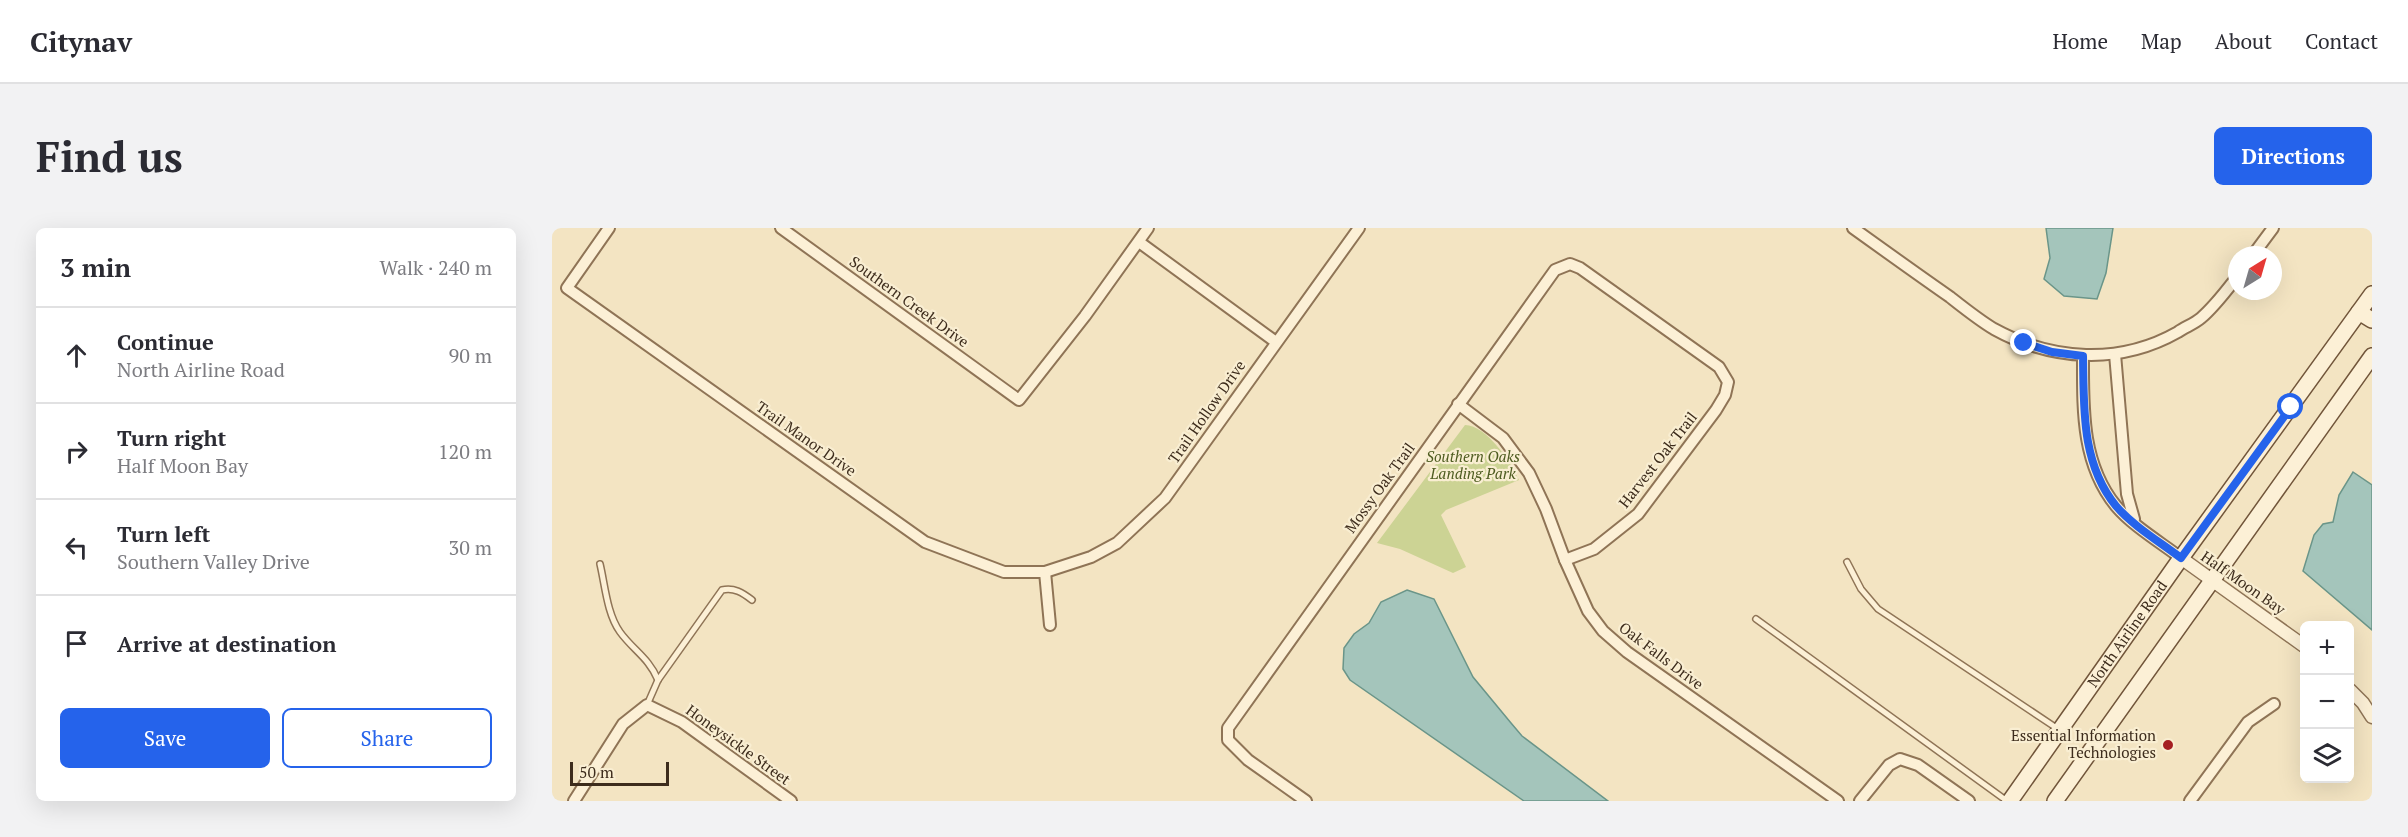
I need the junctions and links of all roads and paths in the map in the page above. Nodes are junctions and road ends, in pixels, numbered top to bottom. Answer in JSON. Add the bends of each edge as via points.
{"nodes":[{"id":1,"x":609,"y":228,"type":"edge"},
{"id":2,"x":781,"y":228,"type":"edge"},
{"id":3,"x":1149,"y":228,"type":"edge"},
{"id":4,"x":1359,"y":228,"type":"edge"},
{"id":5,"x":1853,"y":228,"type":"edge"},
{"id":6,"x":2273,"y":228,"type":"edge"},
{"id":7,"x":1139,"y":242,"type":"junction"},
{"id":8,"x":2260,"y":246,"type":"edge"},
{"id":9,"x":2228,"y":289,"type":"edge"},
{"id":10,"x":2372,"y":294,"type":"edge"},
{"id":11,"x":2366,"y":316,"type":"edge"},
{"id":12,"x":1276,"y":342,"type":"junction"},
{"id":13,"x":2115,"y":354,"type":"junction"},
{"id":14,"x":2083,"y":356,"type":"junction"},
{"id":15,"x":2372,"y":356,"type":"edge"},
{"id":16,"x":1728,"y":382,"type":"joint"},
{"id":17,"x":1458,"y":404,"type":"junction"},
{"id":18,"x":2135,"y":522,"type":"junction"},
{"id":19,"x":2181,"y":558,"type":"junction"},
{"id":20,"x":1566,"y":560,"type":"junction"},
{"id":21,"x":1847,"y":562,"type":"dead end"},
{"id":22,"x":600,"y":564,"type":"dead end"},
{"id":23,"x":1045,"y":572,"type":"junction"},
{"id":24,"x":2213,"y":580,"type":"junction"},
{"id":25,"x":752,"y":600,"type":"dead end"},
{"id":26,"x":1756,"y":619,"type":"dead end"},
{"id":27,"x":1050,"y":625,"type":"dead end"},
{"id":28,"x":2300,"y":643,"type":"edge"},
{"id":29,"x":658,"y":680,"type":"junction"},
{"id":30,"x":2354,"y":695,"type":"edge"},
{"id":31,"x":2274,"y":704,"type":"dead end"},
{"id":32,"x":647,"y":705,"type":"junction"},
{"id":33,"x":2372,"y":717,"type":"edge"},
{"id":34,"x":2060,"y":730,"type":"junction"},
{"id":35,"x":574,"y":801,"type":"edge"},
{"id":36,"x":791,"y":801,"type":"edge"},
{"id":37,"x":1306,"y":801,"type":"edge"},
{"id":38,"x":1838,"y":801,"type":"edge"},
{"id":39,"x":1860,"y":801,"type":"edge"},
{"id":40,"x":1969,"y":801,"type":"edge"},
{"id":41,"x":2008,"y":801,"type":"edge"},
{"id":42,"x":2055,"y":801,"type":"edge"},
{"id":43,"x":2190,"y":801,"type":"edge"}],
"edges":[{"from":1,"to":23,"type":"street","name":"Trail Manor Drive","via":[[567,288],[925,543],[1004,572]]},
{"from":2,"to":7,"type":"street","name":"Southern Creek Drive","via":[[1019,400]]},
{"from":3,"to":7,"type":"street"},
{"from":4,"to":12,"type":"street","name":"Trail Hollow Drive"},
{"from":5,"to":14,"type":"street","via":[[1994,329],[2052,352]]},
{"from":6,"to":8,"type":"street"},
{"from":7,"to":12,"type":"street"},
{"from":9,"to":13,"type":"street","via":[[2200,319],[2153,345]]},
{"from":10,"to":11,"type":"main road","name":"North Airline Road"},
{"from":11,"to":19,"type":"main road","name":"North Airline Road"},
{"from":12,"to":23,"type":"street","name":"Trail Hollow Drive","via":[[1165,498],[1138,525],[1117,543]]},
{"from":13,"to":14,"type":"street"},
{"from":13,"to":18,"type":"street","via":[[2127,494]]},
{"from":14,"to":18,"type":"street","name":"Half Moon Bay","via":[[2084,418],[2094,468],[2117,507]]},
{"from":15,"to":24,"type":"main road"},
{"from":16,"to":17,"type":"street","name":"Mossy Oak Trail","via":[[1719,367],[1570,264],[1555,270]]},
{"from":16,"to":20,"type":"street","name":"Harvest Oak Trail","via":[[1716,410],[1638,514],[1594,549]]},
{"from":17,"to":20,"type":"street","name":"Oak Falls Drive","via":[[1503,438],[1529,473]]},
{"from":17,"to":37,"type":"street","name":"Mossy Oak Trail","via":[[1228,728],[1228,740],[1248,760]]},
{"from":18,"to":19,"type":"street","name":"Half Moon Bay"},
{"from":19,"to":24,"type":"street","name":"Half Moon Bay"},
{"from":19,"to":34,"type":"main road","name":"North Airline Road"},
{"from":20,"to":38,"type":"street","name":"Oak Falls Drive","via":[[1588,611],[1604,631]]},
{"from":21,"to":34,"type":"lane","via":[[1861,589],[1878,609]]},
{"from":22,"to":29,"type":"lane","via":[[620,632],[652,664]]},
{"from":23,"to":27,"type":"street"},
{"from":24,"to":28,"type":"street","name":"Half Moon Bay"},
{"from":24,"to":42,"type":"main road"},
{"from":25,"to":29,"type":"lane","via":[[729,588],[722,590]]},
{"from":26,"to":41,"type":"lane"},
{"from":29,"to":32,"type":"lane"},
{"from":30,"to":33,"type":"street"},
{"from":31,"to":43,"type":"street","via":[[2248,722]]},
{"from":32,"to":35,"type":"street","via":[[623,724]]},
{"from":32,"to":36,"type":"street","name":"Honeysickle Street","via":[[682,722]]},
{"from":34,"to":41,"type":"main road","name":"North Airline Road"},
{"from":39,"to":40,"type":"street","via":[[1889,765],[1900,759],[1918,765]]}]}
